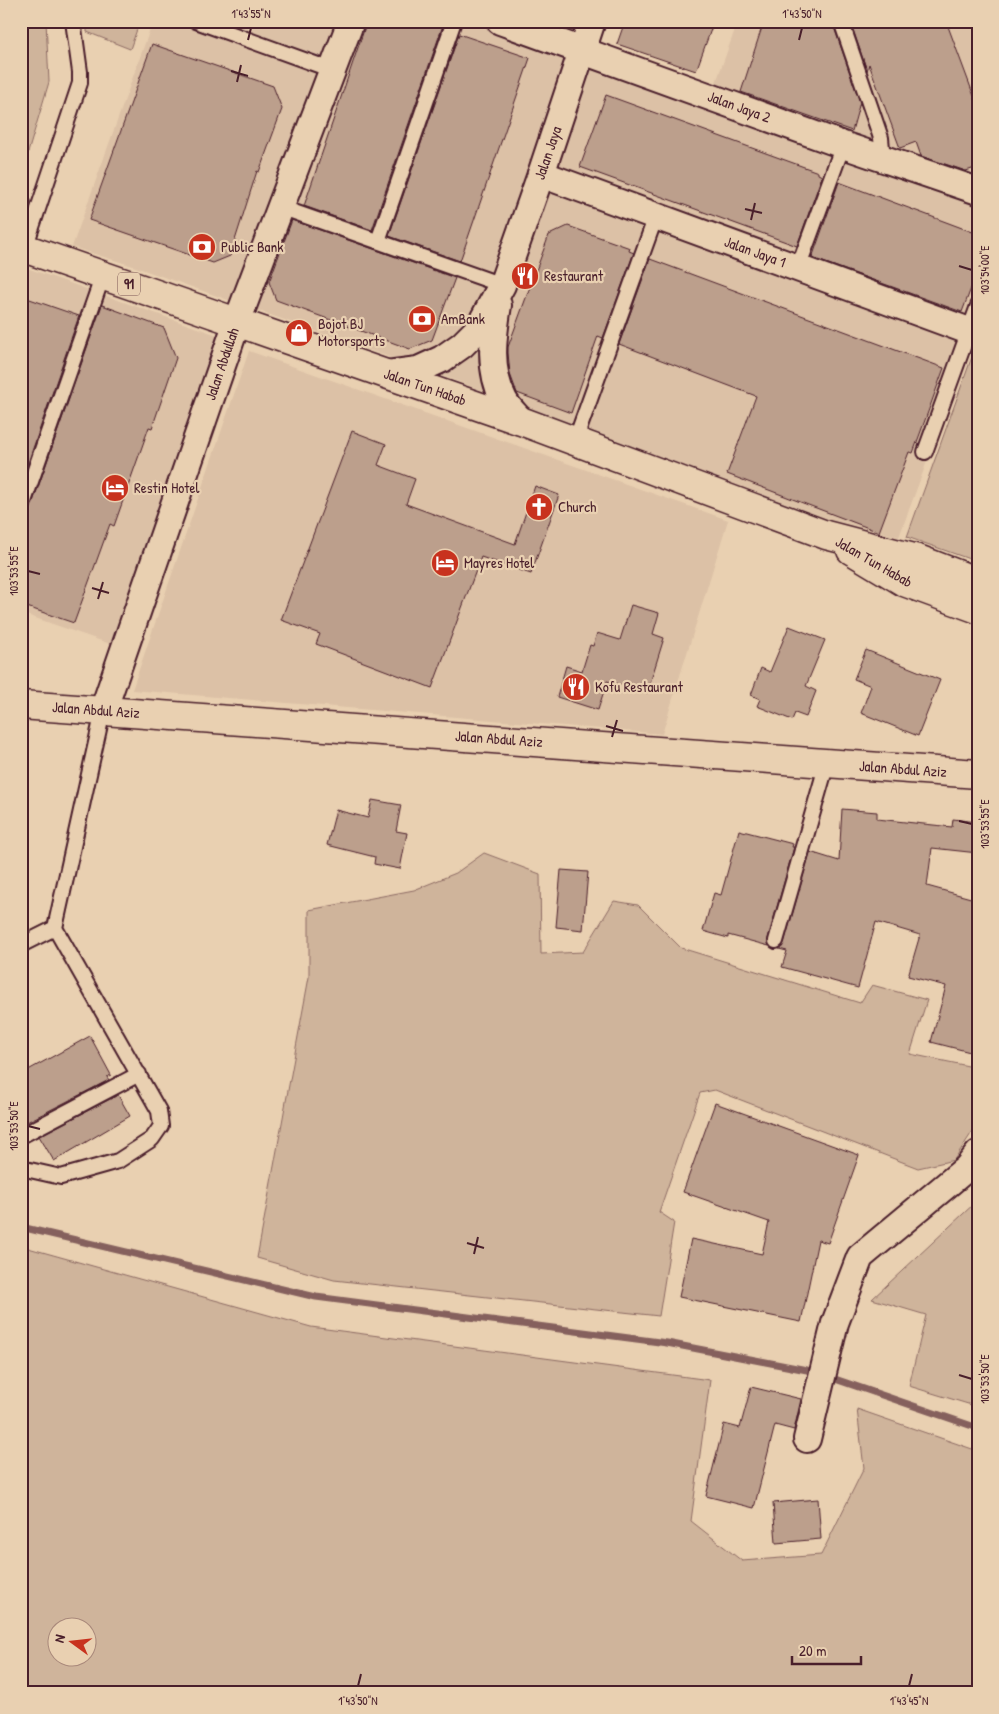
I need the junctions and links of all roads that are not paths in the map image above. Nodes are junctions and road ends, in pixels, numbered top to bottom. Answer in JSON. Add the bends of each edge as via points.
{"nodes":[{"id":1,"x":73,"y":21,"type":"edge"},
{"id":2,"x":196,"y":21,"type":"edge"},
{"id":3,"x":351,"y":21,"type":"edge"},
{"id":4,"x":454,"y":21,"type":"edge"},
{"id":5,"x":500,"y":21,"type":"edge"},
{"id":6,"x":592,"y":21,"type":"edge"},
{"id":7,"x":841,"y":21,"type":"edge"},
{"id":8,"x":583,"y":50,"type":"junction"},
{"id":9,"x":332,"y":70,"type":"junction"},
{"id":10,"x":843,"y":145,"type":"junction"},
{"id":11,"x":883,"y":159,"type":"junction"},
{"id":12,"x":541,"y":174,"type":"junction"},
{"id":13,"x":978,"y":191,"type":"edge"},
{"id":14,"x":280,"y":207,"type":"junction"},
{"id":15,"x":656,"y":216,"type":"junction"},
{"id":16,"x":378,"y":242,"type":"junction"},
{"id":17,"x":23,"y":247,"type":"edge"},
{"id":18,"x":798,"y":268,"type":"junction"},
{"id":19,"x":103,"y":275,"type":"junction"},
{"id":20,"x":502,"y":285,"type":"junction"},
{"id":21,"x":978,"y":306,"type":"edge"},
{"id":22,"x":237,"y":322,"type":"junction"},
{"id":23,"x":969,"y":331,"type":"junction"},
{"id":24,"x":387,"y":374,"type":"junction"},
{"id":25,"x":521,"y":421,"type":"junction"},
{"id":26,"x":575,"y":441,"type":"junction"},
{"id":27,"x":925,"y":452,"type":"dead end"},
{"id":28,"x":21,"y":510,"type":"edge"},
{"id":29,"x":826,"y":535,"type":"junction"},
{"id":30,"x":978,"y":582,"type":"edge"},
{"id":31,"x":978,"y":610,"type":"edge"},
{"id":32,"x":21,"y":705,"type":"edge"},
{"id":33,"x":103,"y":711,"type":"junction"},
{"id":34,"x":827,"y":763,"type":"junction"},
{"id":35,"x":978,"y":774,"type":"edge"},
{"id":36,"x":56,"y":928,"type":"junction"},
{"id":37,"x":776,"y":941,"type":"dead end"},
{"id":38,"x":21,"y":945,"type":"edge"},
{"id":39,"x":139,"y":1074,"type":"junction"},
{"id":40,"x":21,"y":1136,"type":"edge"},
{"id":41,"x":978,"y":1154,"type":"edge"},
{"id":42,"x":21,"y":1168,"type":"edge"},
{"id":43,"x":807,"y":1439,"type":"dead end"}],
"edges":[{"from":1,"to":17,"type":"lane","via":[[80,83]]},
{"from":2,"to":9,"type":"lane"},
{"from":3,"to":9,"type":"street","name":"Jalan Abdullah"},
{"from":4,"to":16,"type":"lane"},
{"from":5,"to":8,"type":"street","name":"Jalan Jaya 2"},
{"from":6,"to":8,"type":"street","name":"Jalan Jaya"},
{"from":7,"to":11,"type":"lane","via":[[881,138]]},
{"from":8,"to":10,"type":"street","name":"Jalan Jaya 2"},
{"from":8,"to":12,"type":"street","name":"Jalan Jaya"},
{"from":9,"to":14,"type":"street","name":"Jalan Abdullah"},
{"from":10,"to":11,"type":"street","name":"Jalan Jaya 2"},
{"from":10,"to":18,"type":"lane"},
{"from":11,"to":13,"type":"street","name":"Jalan Jaya 2"},
{"from":12,"to":15,"type":"street","name":"Jalan Jaya 1"},
{"from":12,"to":20,"type":"street","name":"Jalan Jaya"},
{"from":14,"to":16,"type":"lane"},
{"from":14,"to":22,"type":"street","name":"Jalan Abdullah"},
{"from":15,"to":18,"type":"street","name":"Jalan Jaya 1"},
{"from":15,"to":26,"type":"lane"},
{"from":16,"to":20,"type":"lane"},
{"from":17,"to":19,"type":"main road","name":"Jalan Tun Habab","number":"91"},
{"from":18,"to":23,"type":"street","name":"Jalan Jaya 1"},
{"from":19,"to":22,"type":"main road","name":"Jalan Tun Habab","number":"91"},
{"from":19,"to":28,"type":"lane"},
{"from":20,"to":24,"type":"street","name":"Jalan Jaya","via":[[478,329],[462,345],[418,370]]},
{"from":20,"to":25,"type":"street","name":"Jalan Jaya","via":[[492,355],[504,401]]},
{"from":21,"to":23,"type":"lane"},
{"from":22,"to":24,"type":"main road","name":"Jalan Tun Habab"},
{"from":22,"to":33,"type":"street","name":"Jalan Abdullah"},
{"from":23,"to":27,"type":"lane"},
{"from":24,"to":25,"type":"main road","name":"Jalan Tun Habab"},
{"from":25,"to":26,"type":"main road","name":"Jalan Tun Habab"},
{"from":26,"to":29,"type":"main road","name":"Jalan Tun Habab"},
{"from":29,"to":30,"type":"main road","name":"Jalan Tun Habab","via":[[918,559]]},
{"from":29,"to":31,"type":"main road","name":"Jalan Tun Habab","via":[[904,582]]},
{"from":32,"to":33,"type":"main road","name":"Jalan Abdul Aziz"},
{"from":33,"to":34,"type":"main road","name":"Jalan Abdul Aziz"},
{"from":33,"to":36,"type":"lane"},
{"from":34,"to":35,"type":"main road","name":"Jalan Abdul Aziz"},
{"from":34,"to":37,"type":"lane"},
{"from":36,"to":38,"type":"lane"},
{"from":36,"to":39,"type":"lane"},
{"from":39,"to":40,"type":"lane"},
{"from":39,"to":42,"type":"lane","via":[[159,1111],[161,1126],[152,1139],[118,1161],[62,1177]]},
{"from":41,"to":43,"type":"street","via":[[967,1168],[860,1257],[835,1322]]}]}
